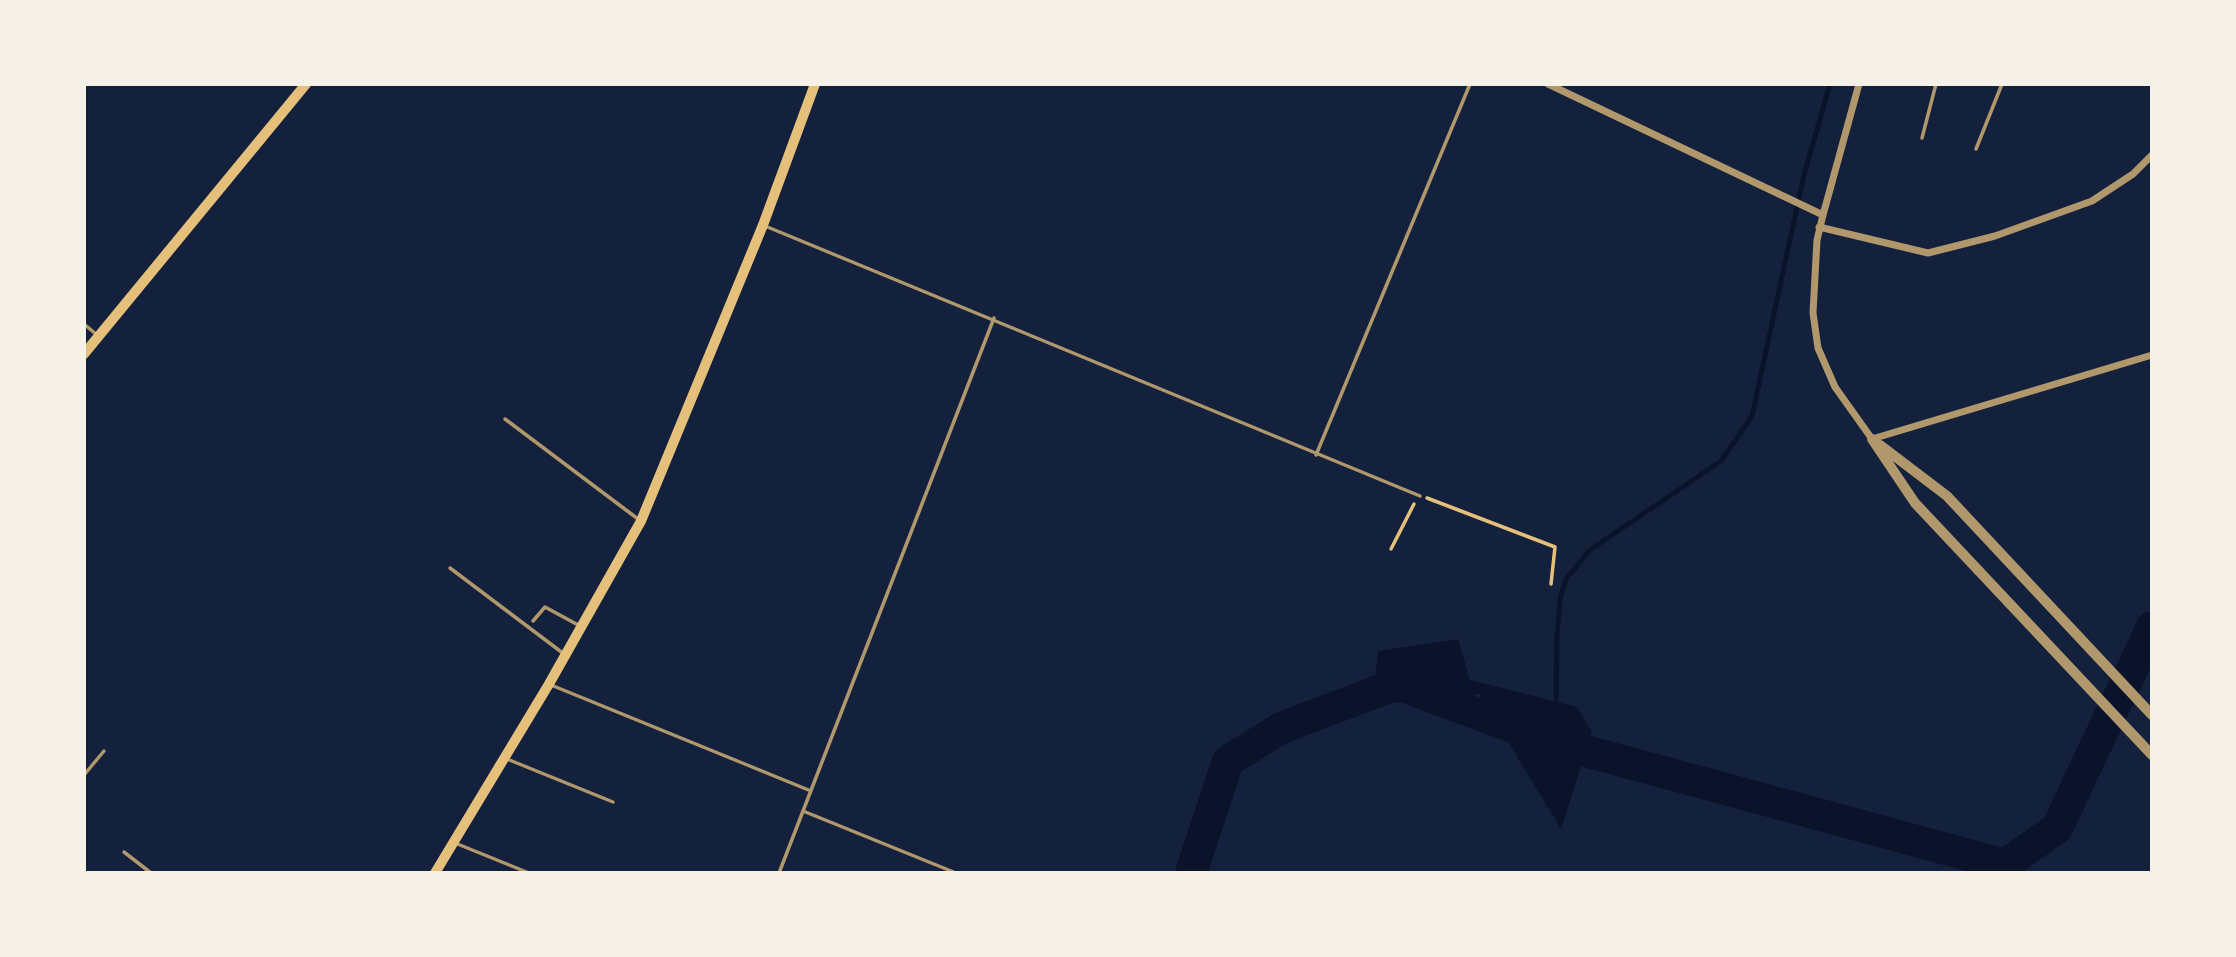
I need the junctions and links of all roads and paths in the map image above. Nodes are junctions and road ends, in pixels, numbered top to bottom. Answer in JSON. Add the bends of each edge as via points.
{"nodes":[{"id":1,"x":306,"y":84,"type":"edge"},
{"id":2,"x":815,"y":84,"type":"edge"},
{"id":3,"x":1470,"y":84,"type":"edge"},
{"id":4,"x":1548,"y":84,"type":"edge"},
{"id":5,"x":1860,"y":84,"type":"edge"},
{"id":6,"x":1936,"y":84,"type":"edge"},
{"id":7,"x":2002,"y":84,"type":"edge"},
{"id":8,"x":1922,"y":138,"type":"dead end"},
{"id":9,"x":1976,"y":149,"type":"dead end"},
{"id":10,"x":2152,"y":155,"type":"edge"},
{"id":11,"x":1823,"y":215,"type":"junction"},
{"id":12,"x":763,"y":225,"type":"junction"},
{"id":13,"x":1819,"y":227,"type":"junction"},
{"id":14,"x":994,"y":318,"type":"junction"},
{"id":15,"x":84,"y":324,"type":"edge"},
{"id":16,"x":98,"y":336,"type":"junction"},
{"id":17,"x":84,"y":354,"type":"edge"},
{"id":18,"x":2152,"y":355,"type":"edge"},
{"id":19,"x":505,"y":419,"type":"dead end"},
{"id":20,"x":1872,"y":439,"type":"junction"},
{"id":21,"x":1316,"y":455,"type":"junction"},
{"id":22,"x":1420,"y":496,"type":"junction"},
{"id":23,"x":641,"y":521,"type":"junction"},
{"id":24,"x":1391,"y":549,"type":"dead end"},
{"id":25,"x":450,"y":568,"type":"dead end"},
{"id":26,"x":1551,"y":584,"type":"dead end"},
{"id":27,"x":533,"y":621,"type":"dead end"},
{"id":28,"x":582,"y":627,"type":"junction"},
{"id":29,"x":566,"y":655,"type":"junction"},
{"id":30,"x":549,"y":684,"type":"junction"},
{"id":31,"x":2152,"y":715,"type":"edge"},
{"id":32,"x":104,"y":751,"type":"dead end"},
{"id":33,"x":2152,"y":754,"type":"edge"},
{"id":34,"x":506,"y":758,"type":"junction"},
{"id":35,"x":84,"y":775,"type":"edge"},
{"id":36,"x":811,"y":791,"type":"junction"},
{"id":37,"x":613,"y":802,"type":"dead end"},
{"id":38,"x":803,"y":811,"type":"junction"},
{"id":39,"x":453,"y":843,"type":"junction"},
{"id":40,"x":124,"y":852,"type":"dead end"},
{"id":41,"x":150,"y":873,"type":"edge"},
{"id":42,"x":435,"y":873,"type":"edge"},
{"id":43,"x":529,"y":873,"type":"edge"},
{"id":44,"x":779,"y":873,"type":"edge"},
{"id":45,"x":956,"y":873,"type":"edge"}],
"edges":[{"from":1,"to":16,"type":"main road"},
{"from":2,"to":12,"type":"main road"},
{"from":3,"to":21,"type":"lane"},
{"from":4,"to":11,"type":"street"},
{"from":5,"to":11,"type":"street"},
{"from":6,"to":8,"type":"lane"},
{"from":7,"to":9,"type":"lane"},
{"from":10,"to":13,"type":"street","via":[[2133,174],[2092,201],[1996,236],[1928,253]]},
{"from":11,"to":13,"type":"street"},
{"from":12,"to":14,"type":"lane"},
{"from":12,"to":23,"type":"main road"},
{"from":13,"to":20,"type":"street","via":[[1813,313],[1818,348],[1835,387]]},
{"from":14,"to":21,"type":"lane"},
{"from":14,"to":36,"type":"lane"},
{"from":15,"to":16,"type":"lane"},
{"from":16,"to":17,"type":"main road"},
{"from":18,"to":20,"type":"street"},
{"from":19,"to":23,"type":"lane"},
{"from":20,"to":31,"type":"street","via":[[1947,495]]},
{"from":20,"to":33,"type":"street","via":[[1915,503]]},
{"from":21,"to":22,"type":"lane"},
{"from":22,"to":24,"type":"path"},
{"from":22,"to":26,"type":"path","via":[[1555,547]]},
{"from":23,"to":28,"type":"main road"},
{"from":25,"to":29,"type":"lane"},
{"from":27,"to":28,"type":"lane","via":[[545,607]]},
{"from":28,"to":29,"type":"main road"},
{"from":29,"to":30,"type":"main road"},
{"from":30,"to":34,"type":"main road"},
{"from":30,"to":36,"type":"lane"},
{"from":32,"to":35,"type":"lane"},
{"from":34,"to":37,"type":"lane"},
{"from":34,"to":39,"type":"main road"},
{"from":36,"to":38,"type":"lane"},
{"from":38,"to":44,"type":"lane"},
{"from":38,"to":45,"type":"lane"},
{"from":39,"to":42,"type":"main road"},
{"from":39,"to":43,"type":"lane"},
{"from":40,"to":41,"type":"lane"}]}
